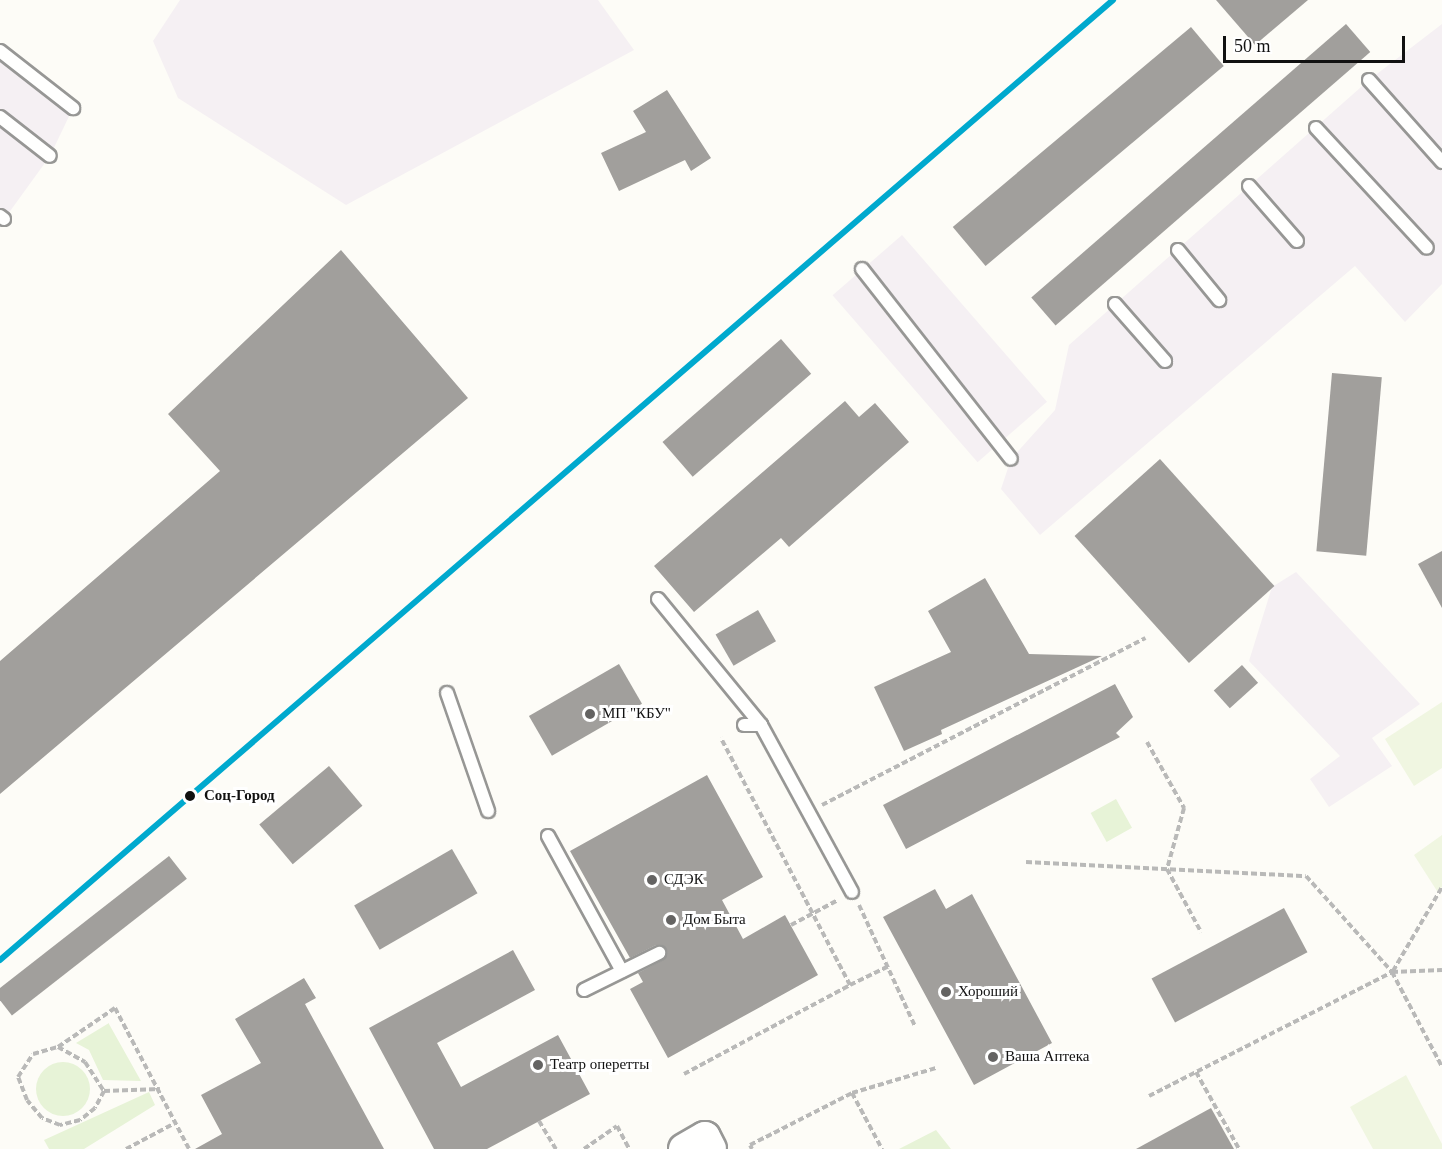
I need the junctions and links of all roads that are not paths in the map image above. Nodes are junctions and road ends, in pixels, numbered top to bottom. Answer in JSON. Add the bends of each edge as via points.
{"nodes":[{"id":1,"x":0,"y":51,"type":"edge"},
{"id":2,"x":1369,"y":80,"type":"dead end"},
{"id":3,"x":73,"y":108,"type":"dead end"},
{"id":4,"x":0,"y":117,"type":"edge"},
{"id":5,"x":1316,"y":128,"type":"dead end"},
{"id":6,"x":50,"y":156,"type":"dead end"},
{"id":7,"x":1442,"y":162,"type":"edge"},
{"id":8,"x":1249,"y":186,"type":"dead end"},
{"id":9,"x":1297,"y":241,"type":"dead end"},
{"id":10,"x":1427,"y":248,"type":"dead end"},
{"id":11,"x":1178,"y":250,"type":"dead end"},
{"id":12,"x":862,"y":269,"type":"dead end"},
{"id":13,"x":1219,"y":300,"type":"dead end"},
{"id":14,"x":1115,"y":304,"type":"dead end"},
{"id":15,"x":1165,"y":361,"type":"dead end"},
{"id":16,"x":1011,"y":459,"type":"dead end"},
{"id":17,"x":658,"y":599,"type":"dead end"},
{"id":18,"x":447,"y":693,"type":"dead end"},
{"id":19,"x":744,"y":725,"type":"dead end"},
{"id":20,"x":761,"y":725,"type":"junction"},
{"id":21,"x":488,"y":811,"type":"dead end"},
{"id":22,"x":548,"y":836,"type":"dead end"},
{"id":23,"x":852,"y":892,"type":"road end"},
{"id":24,"x":659,"y":953,"type":"dead end"},
{"id":25,"x":622,"y":971,"type":"junction"},
{"id":26,"x":584,"y":990,"type":"dead end"}],
"edges":[{"from":1,"to":3,"type":"lane"},
{"from":2,"to":7,"type":"lane"},
{"from":4,"to":6,"type":"lane"},
{"from":5,"to":10,"type":"lane"},
{"from":8,"to":9,"type":"lane"},
{"from":11,"to":13,"type":"lane"},
{"from":12,"to":16,"type":"lane"},
{"from":14,"to":15,"type":"lane"},
{"from":17,"to":20,"type":"lane"},
{"from":18,"to":21,"type":"lane"},
{"from":19,"to":20,"type":"lane"},
{"from":20,"to":23,"type":"lane"},
{"from":22,"to":25,"type":"lane"},
{"from":24,"to":25,"type":"lane"},
{"from":25,"to":26,"type":"lane"}]}
